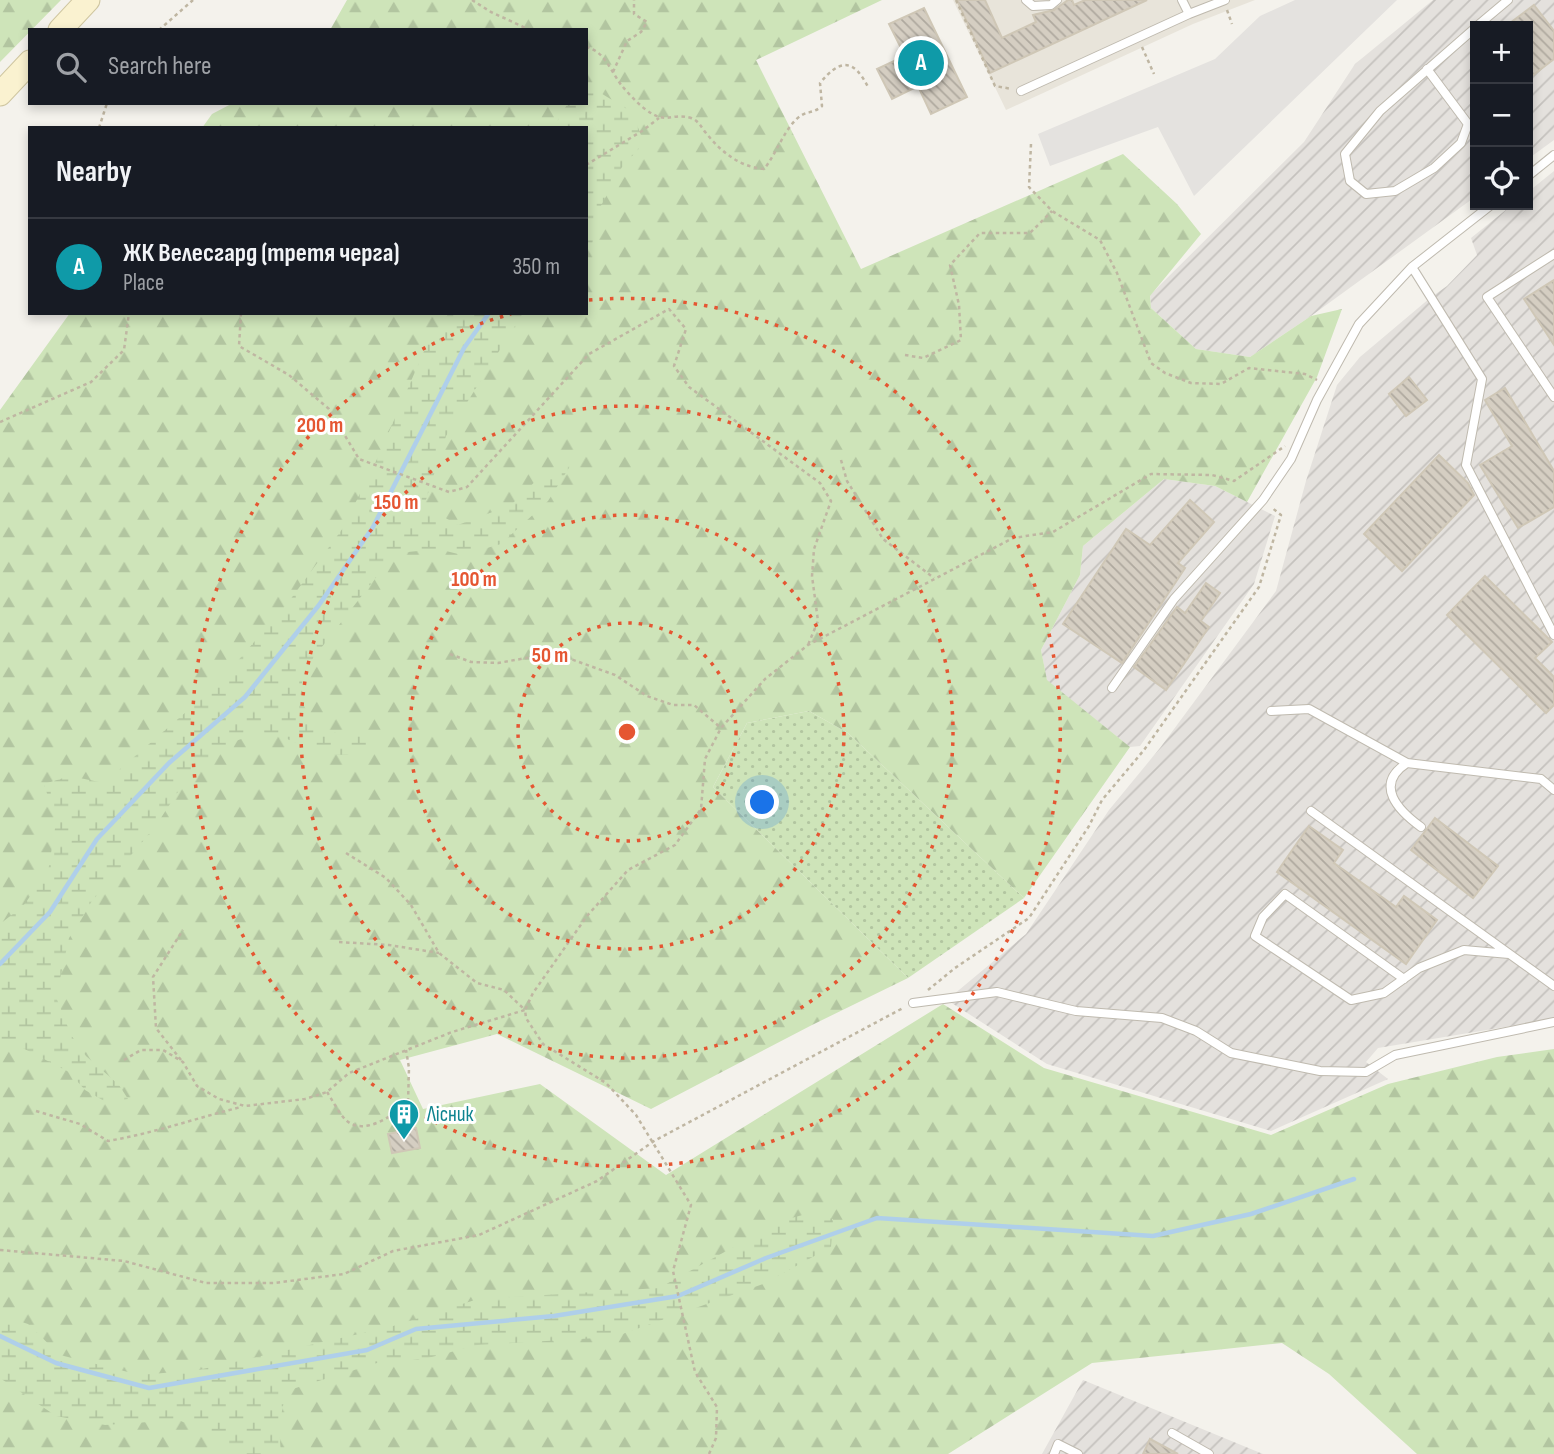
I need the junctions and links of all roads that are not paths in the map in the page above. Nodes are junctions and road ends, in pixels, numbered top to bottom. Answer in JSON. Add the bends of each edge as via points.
{"nodes":[{"id":1,"x":88,"y":0,"type":"edge"},
{"id":2,"x":1026,"y":0,"type":"edge"},
{"id":3,"x":1057,"y":0,"type":"edge"},
{"id":4,"x":1182,"y":0,"type":"edge"},
{"id":5,"x":1226,"y":0,"type":"edge"},
{"id":6,"x":1508,"y":0,"type":"edge"},
{"id":7,"x":1189,"y":14,"type":"junction"},
{"id":8,"x":1483,"y":21,"type":"edge"},
{"id":9,"x":62,"y":28,"type":"edge"},
{"id":10,"x":1470,"y":32,"type":"edge"},
{"id":11,"x":28,"y":64,"type":"edge"},
{"id":12,"x":1427,"y":69,"type":"junction"},
{"id":13,"x":1021,"y":91,"type":"road end"},
{"id":14,"x":0,"y":94,"type":"edge"},
{"id":15,"x":1554,"y":155,"type":"edge"},
{"id":16,"x":1533,"y":172,"type":"edge"},
{"id":17,"x":1485,"y":210,"type":"edge"},
{"id":18,"x":1554,"y":254,"type":"edge"},
{"id":19,"x":1412,"y":267,"type":"junction"},
{"id":20,"x":1554,"y":397,"type":"edge"},
{"id":21,"x":1554,"y":635,"type":"edge"},
{"id":22,"x":1112,"y":688,"type":"dead end"},
{"id":23,"x":1271,"y":711,"type":"dead end"},
{"id":24,"x":1407,"y":763,"type":"junction"},
{"id":25,"x":1554,"y":790,"type":"edge"},
{"id":26,"x":1311,"y":811,"type":"dead end"},
{"id":27,"x":1421,"y":827,"type":"dead end"},
{"id":28,"x":1509,"y":954,"type":"junction"},
{"id":29,"x":1404,"y":979,"type":"junction"},
{"id":30,"x":1554,"y":986,"type":"edge"},
{"id":31,"x":913,"y":1003,"type":"road end"},
{"id":32,"x":1554,"y":1022,"type":"edge"},
{"id":33,"x":1172,"y":1433,"type":"dead end"},
{"id":34,"x":1054,"y":1454,"type":"edge"},
{"id":35,"x":1078,"y":1454,"type":"edge"},
{"id":36,"x":1209,"y":1454,"type":"edge"}],
"edges":[{"from":1,"to":9,"type":"main road"},
{"from":2,"to":3,"type":"lane","via":[[1033,6]]},
{"from":4,"to":7,"type":"lane"},
{"from":5,"to":7,"type":"lane"},
{"from":6,"to":8,"type":"lane"},
{"from":7,"to":13,"type":"lane"},
{"from":10,"to":12,"type":"lane"},
{"from":11,"to":14,"type":"main road"},
{"from":12,"to":12,"type":"lane","via":[[1468,124],[1461,143],[1434,168],[1395,191],[1366,194],[1350,181],[1345,154],[1380,111]]},
{"from":15,"to":16,"type":"lane"},
{"from":17,"to":19,"type":"lane"},
{"from":18,"to":20,"type":"lane","via":[[1487,297]]},
{"from":19,"to":21,"type":"lane","via":[[1482,379],[1466,465]]},
{"from":19,"to":22,"type":"lane","via":[[1359,324],[1291,459],[1263,500],[1174,599]]},
{"from":23,"to":24,"type":"lane","via":[[1309,709]]},
{"from":24,"to":25,"type":"lane","via":[[1541,779]]},
{"from":24,"to":27,"type":"lane","via":[[1396,770],[1394,802]]},
{"from":26,"to":28,"type":"lane"},
{"from":28,"to":29,"type":"lane","via":[[1464,950]]},
{"from":28,"to":30,"type":"lane"},
{"from":29,"to":29,"type":"lane","via":[[1384,993],[1351,1000],[1255,936],[1264,917],[1285,894]]},
{"from":31,"to":32,"type":"lane","via":[[997,992],[1076,1011],[1162,1018],[1196,1031],[1230,1053],[1320,1072],[1366,1072],[1395,1055]]},
{"from":33,"to":36,"type":"lane"},
{"from":34,"to":35,"type":"lane","via":[[1058,1444]]}]}
